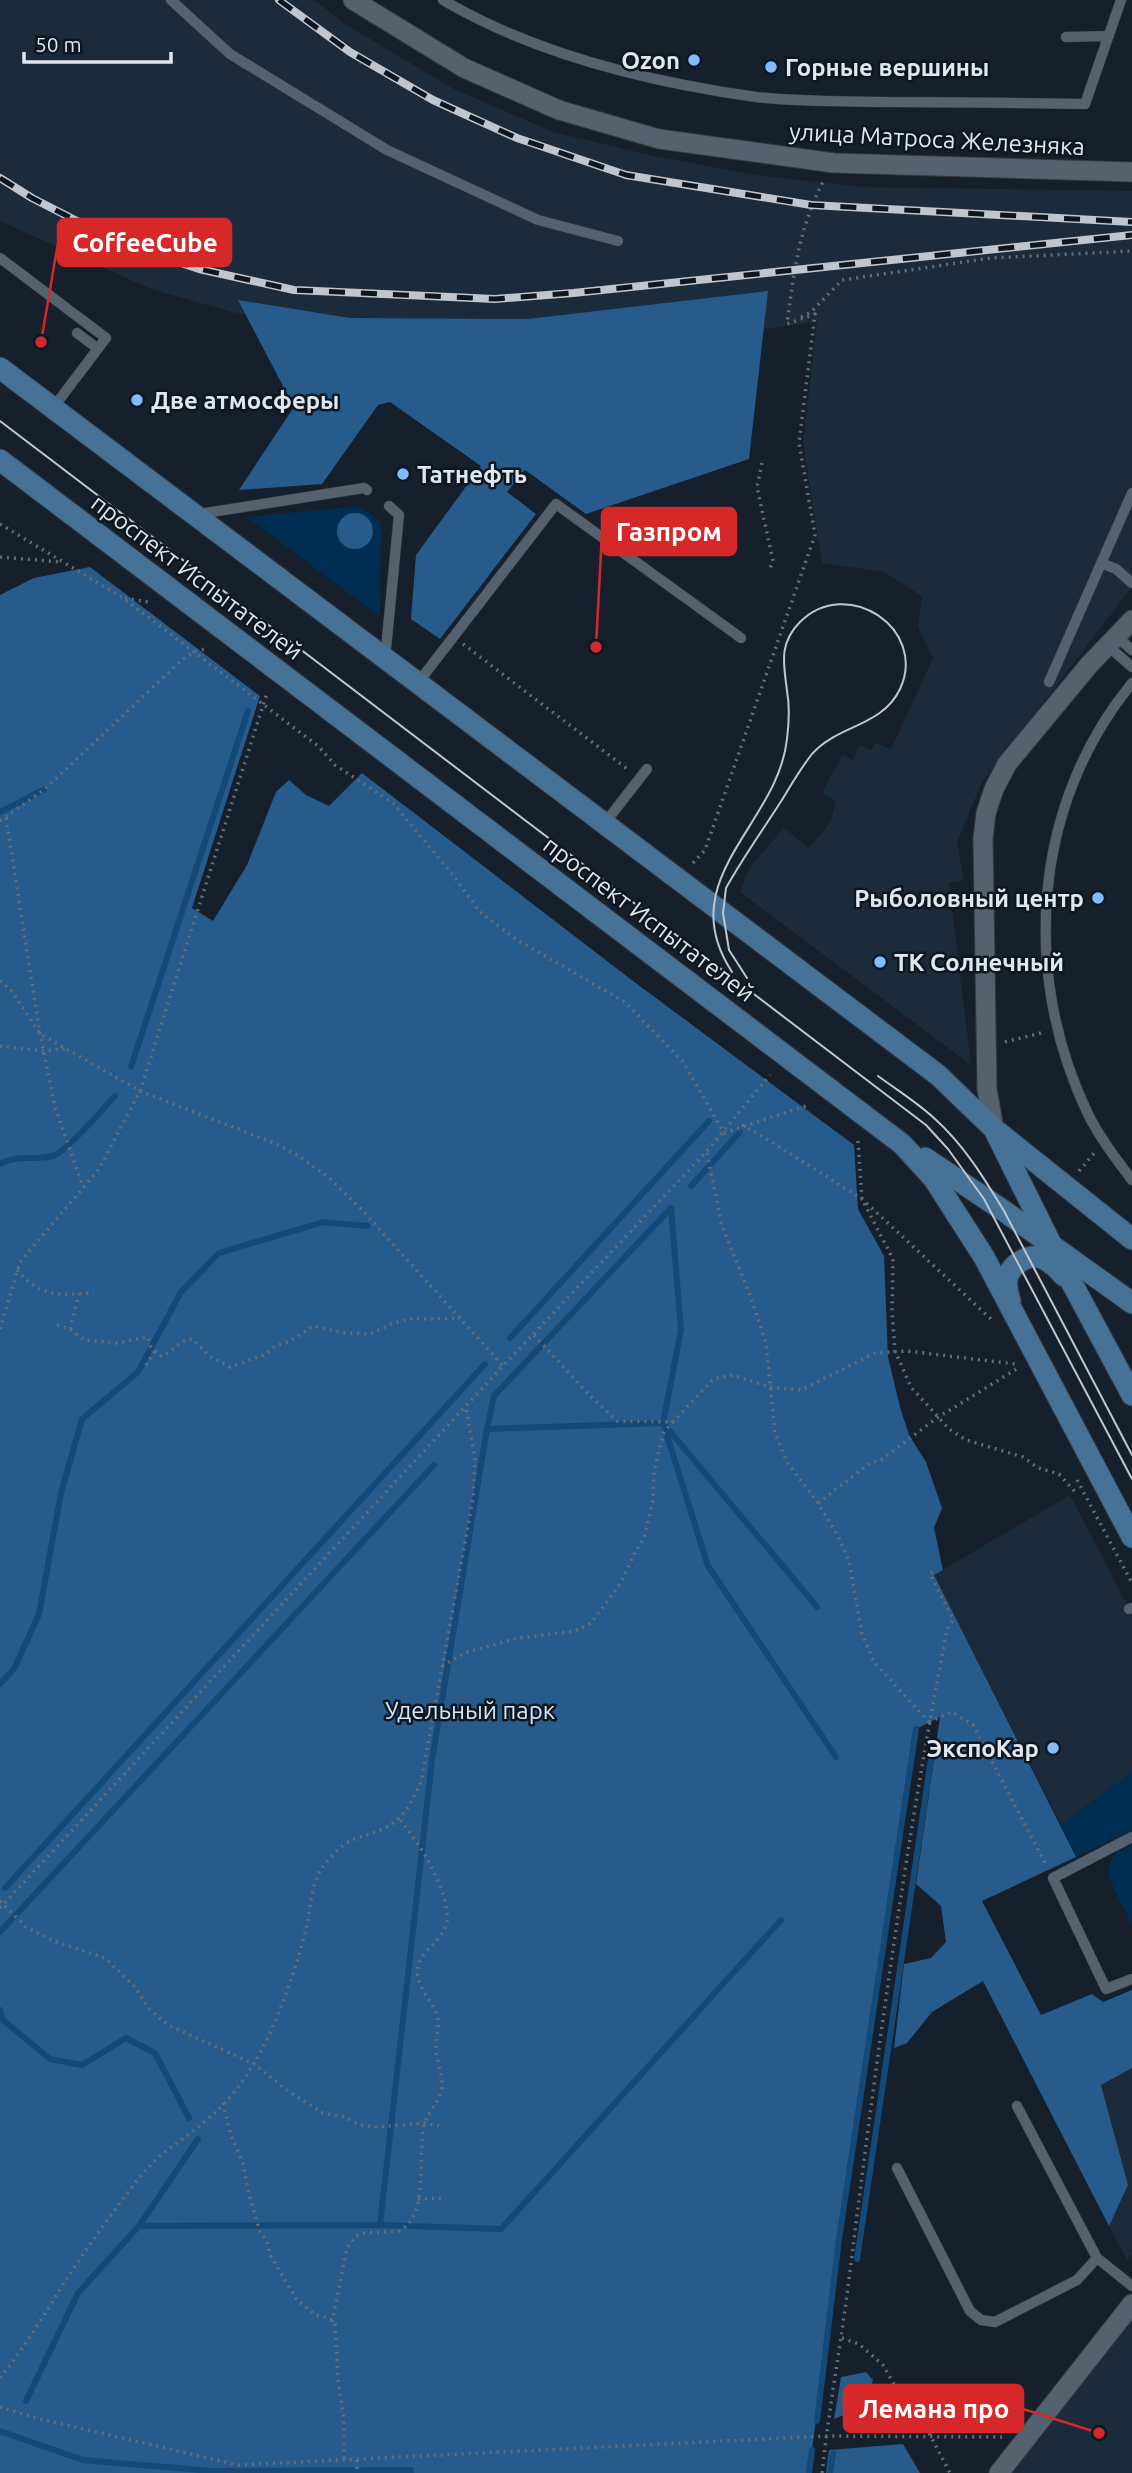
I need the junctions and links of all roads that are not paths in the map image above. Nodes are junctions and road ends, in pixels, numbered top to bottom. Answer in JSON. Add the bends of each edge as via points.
{"nodes":[{"id":1,"x":171,"y":0,"type":"edge"},
{"id":2,"x":353,"y":0,"type":"edge"},
{"id":3,"x":443,"y":0,"type":"edge"},
{"id":4,"x":1121,"y":0,"type":"edge"},
{"id":5,"x":1109,"y":36,"type":"junction"},
{"id":6,"x":1066,"y":37,"type":"dead end"},
{"id":7,"x":1132,"y":172,"type":"edge"},
{"id":8,"x":618,"y":241,"type":"dead end"},
{"id":9,"x":0,"y":258,"type":"edge"},
{"id":10,"x":77,"y":333,"type":"dead end"},
{"id":11,"x":98,"y":349,"type":"junction"},
{"id":12,"x":0,"y":368,"type":"edge"},
{"id":13,"x":53,"y":408,"type":"junction"},
{"id":14,"x":0,"y":460,"type":"edge"},
{"id":15,"x":367,"y":490,"type":"dead end"},
{"id":16,"x":1132,"y":493,"type":"edge"},
{"id":17,"x":389,"y":506,"type":"dead end"},
{"id":18,"x":194,"y":514,"type":"junction"},
{"id":19,"x":1101,"y":563,"type":"junction"},
{"id":20,"x":1132,"y":583,"type":"edge"},
{"id":21,"x":1132,"y":621,"type":"edge"},
{"id":22,"x":741,"y":638,"type":"dead end"},
{"id":23,"x":1112,"y":640,"type":"junction"},
{"id":24,"x":1132,"y":650,"type":"edge"},
{"id":25,"x":385,"y":659,"type":"junction"},
{"id":26,"x":1132,"y":667,"type":"edge"},
{"id":27,"x":1049,"y":682,"type":"dead end"},
{"id":28,"x":1132,"y":683,"type":"edge"},
{"id":29,"x":417,"y":684,"type":"junction"},
{"id":30,"x":647,"y":769,"type":"dead end"},
{"id":31,"x":604,"y":825,"type":"junction"},
{"id":32,"x":994,"y":1129,"type":"junction"},
{"id":33,"x":902,"y":1144,"type":"junction"},
{"id":34,"x":1132,"y":1180,"type":"edge"},
{"id":35,"x":1132,"y":1238,"type":"edge"},
{"id":36,"x":1052,"y":1246,"type":"junction"},
{"id":37,"x":1073,"y":1285,"type":"junction"},
{"id":38,"x":1132,"y":1303,"type":"edge"},
{"id":39,"x":1012,"y":1310,"type":"junction"},
{"id":40,"x":1132,"y":1395,"type":"edge"},
{"id":41,"x":1132,"y":1537,"type":"edge"},
{"id":42,"x":1132,"y":1837,"type":"edge"},
{"id":43,"x":1132,"y":1979,"type":"edge"},
{"id":44,"x":1017,"y":2106,"type":"dead end"},
{"id":45,"x":897,"y":2168,"type":"dead end"},
{"id":46,"x":1097,"y":2258,"type":"junction"},
{"id":47,"x":1132,"y":2286,"type":"edge"},
{"id":48,"x":1132,"y":2304,"type":"edge"},
{"id":49,"x":999,"y":2473,"type":"edge"}],
"edges":[{"from":1,"to":8,"type":"lane","via":[[230,54],[387,150],[538,220]]},
{"from":2,"to":7,"type":"street","name":"улица Матроса Железняка","via":[[464,68],[559,110],[659,139],[834,163]]},
{"from":3,"to":5,"type":"lane","via":[[472,18],[567,55],[669,82],[758,97],[1085,104]]},
{"from":4,"to":5,"type":"lane"},
{"from":5,"to":6,"type":"lane"},
{"from":9,"to":11,"type":"lane","via":[[106,338]]},
{"from":10,"to":11,"type":"lane"},
{"from":11,"to":13,"type":"lane"},
{"from":12,"to":13,"type":"main road","name":"проспект Испытателей"},
{"from":13,"to":18,"type":"main road","name":"проспект Испытателей"},
{"from":14,"to":33,"type":"main road","name":"проспект Испытателей"},
{"from":15,"to":18,"type":"lane"},
{"from":16,"to":19,"type":"lane"},
{"from":17,"to":25,"type":"lane","via":[[399,515]]},
{"from":18,"to":25,"type":"main road","name":"проспект Испытателей"},
{"from":19,"to":20,"type":"lane"},
{"from":19,"to":27,"type":"lane"},
{"from":21,"to":23,"type":"street"},
{"from":22,"to":29,"type":"lane","via":[[556,504]]},
{"from":23,"to":24,"type":"lane"},
{"from":23,"to":26,"type":"lane"},
{"from":23,"to":32,"type":"street","via":[[1007,764],[986,813],[987,1089]]},
{"from":25,"to":29,"type":"main road","name":"проспект Испытателей"},
{"from":28,"to":34,"type":"lane","via":[[1094,741],[1071,790],[1057,833],[1046,901],[1046,969],[1059,1037],[1090,1116]]},
{"from":29,"to":31,"type":"main road","name":"проспект Испытателей"},
{"from":30,"to":31,"type":"lane"},
{"from":31,"to":32,"type":"main road","name":"проспект Испытателей","via":[[938,1075]]},
{"from":32,"to":35,"type":"main road"},
{"from":32,"to":36,"type":"main road","name":"проспект Испытателей"},
{"from":33,"to":36,"type":"main road"},
{"from":33,"to":39,"type":"main road","name":"проспект Испытателей","via":[[934,1180]]},
{"from":36,"to":37,"type":"main road","name":"проспект Испытателей"},
{"from":36,"to":38,"type":"main road"},
{"from":37,"to":39,"type":"main road","via":[[1055,1266],[1032,1256],[1010,1270],[1006,1282]]},
{"from":37,"to":40,"type":"main road","name":"проспект Испытателей"},
{"from":39,"to":41,"type":"main road","name":"проспект Испытателей"},
{"from":42,"to":43,"type":"lane","via":[[1053,1878],[1107,1989]]},
{"from":44,"to":46,"type":"lane"},
{"from":45,"to":46,"type":"lane","via":[[970,2311],[981,2320],[995,2322],[1077,2280]]},
{"from":46,"to":47,"type":"lane"},
{"from":48,"to":49,"type":"street"}]}
